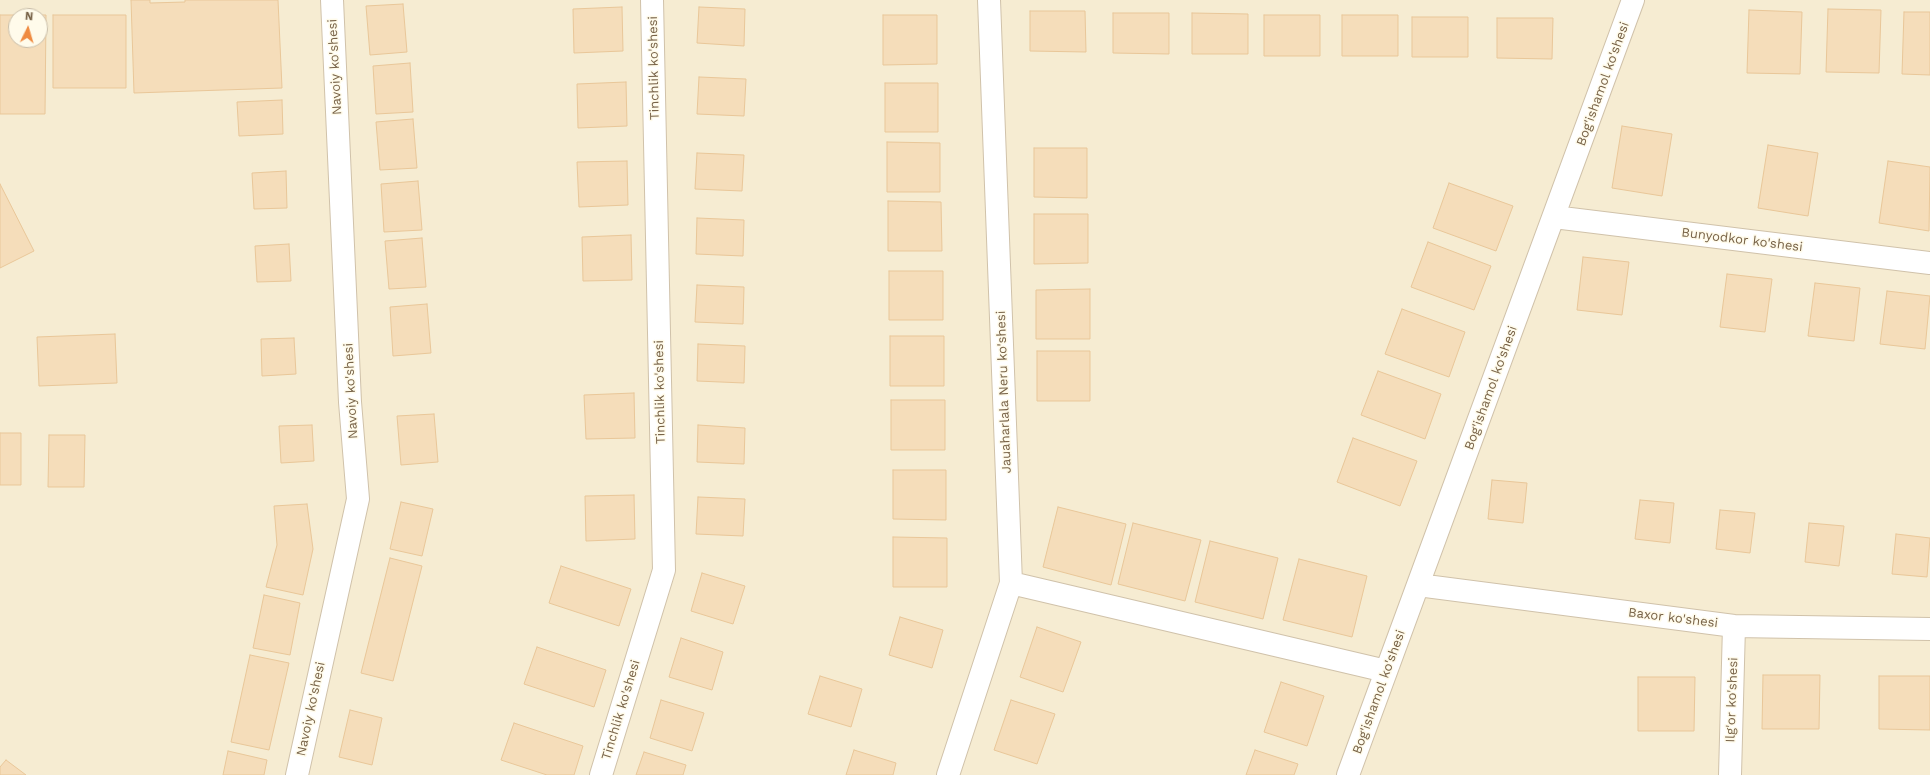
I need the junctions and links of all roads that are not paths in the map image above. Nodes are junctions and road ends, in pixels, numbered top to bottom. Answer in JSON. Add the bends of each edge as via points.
{"nodes":[{"id":1,"x":332,"y":0,"type":"edge"},
{"id":2,"x":652,"y":0,"type":"edge"},
{"id":3,"x":989,"y":0,"type":"edge"},
{"id":4,"x":1633,"y":0,"type":"edge"},
{"id":5,"x":1554,"y":217,"type":"junction"},
{"id":6,"x":1930,"y":263,"type":"edge"},
{"id":7,"x":1011,"y":583,"type":"junction"},
{"id":8,"x":1418,"y":585,"type":"junction"},
{"id":9,"x":1734,"y":626,"type":"junction"},
{"id":10,"x":1930,"y":629,"type":"edge"},
{"id":11,"x":1386,"y":671,"type":"junction"},
{"id":12,"x":297,"y":775,"type":"edge"},
{"id":13,"x":601,"y":775,"type":"edge"},
{"id":14,"x":948,"y":775,"type":"edge"},
{"id":15,"x":1348,"y":775,"type":"edge"},
{"id":16,"x":1730,"y":775,"type":"edge"}],
"edges":[{"from":1,"to":12,"type":"street","name":"Navoiy ko'shesi","via":[[350,402],[358,499]]},
{"from":2,"to":13,"type":"street","name":"Tinchlik ko'shesi","via":[[664,570]]},
{"from":3,"to":7,"type":"street","name":"Jauaharlala Neru ko'shesi"},
{"from":4,"to":5,"type":"street","name":"Bog'ishamol ko'shesi"},
{"from":5,"to":6,"type":"street","name":"Bunyodkor ko'shesi"},
{"from":5,"to":8,"type":"street","name":"Bog'ishamol ko'shesi"},
{"from":7,"to":11,"type":"street"},
{"from":7,"to":14,"type":"street","name":"Jauaharlala Neru ko'shesi"},
{"from":8,"to":9,"type":"street","name":"Baxor ko'shesi"},
{"from":8,"to":11,"type":"street","name":"Bog'ishamol ko'shesi"},
{"from":9,"to":10,"type":"street","name":"Baxor ko'shesi"},
{"from":9,"to":16,"type":"street","name":"Ilg'or ko'shesi"},
{"from":11,"to":15,"type":"street","name":"Bog'ishamol ko'shesi"}]}
